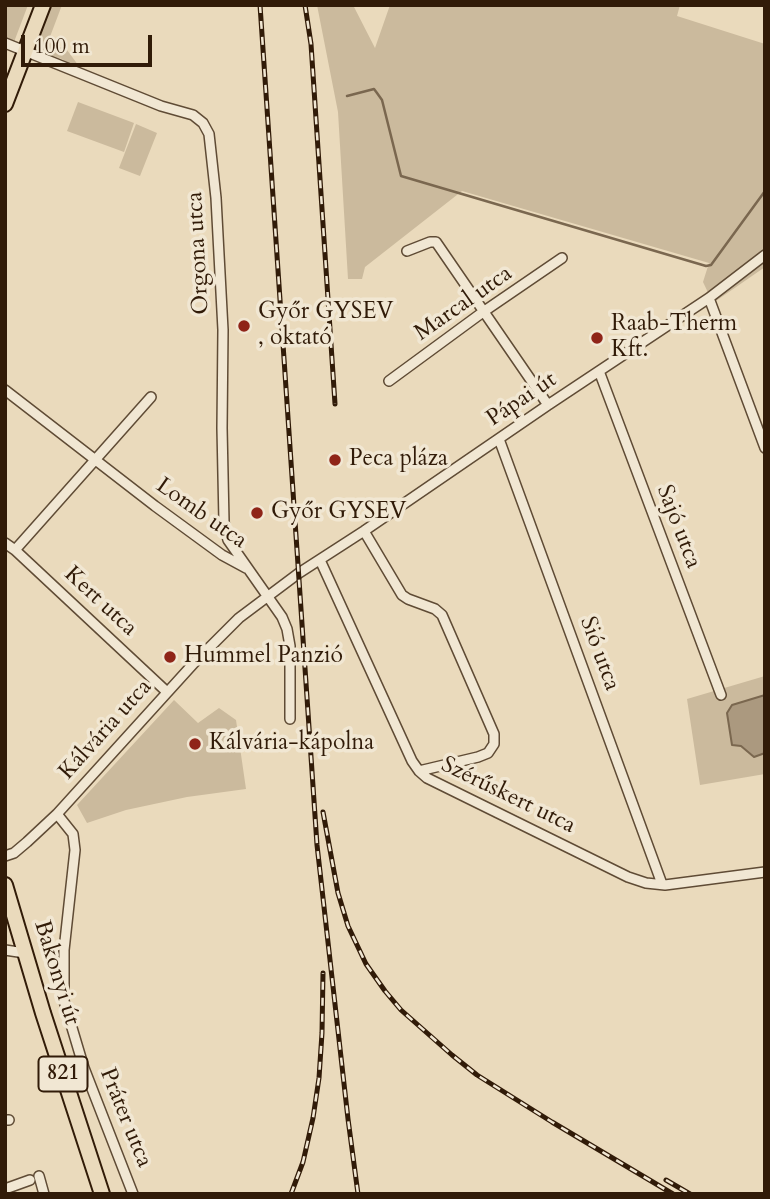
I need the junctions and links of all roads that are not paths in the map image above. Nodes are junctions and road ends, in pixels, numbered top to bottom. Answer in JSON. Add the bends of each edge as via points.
{"nodes":[{"id":1,"x":43,"y":5,"type":"edge"},
{"id":2,"x":5,"y":43,"type":"edge"},
{"id":3,"x":26,"y":51,"type":"junction"},
{"id":4,"x":5,"y":104,"type":"edge"},
{"id":5,"x":407,"y":251,"type":"dead end"},
{"id":6,"x":765,"y":255,"type":"edge"},
{"id":7,"x":562,"y":258,"type":"dead end"},
{"id":8,"x":709,"y":298,"type":"junction"},
{"id":9,"x":483,"y":312,"type":"junction"},
{"id":10,"x":599,"y":371,"type":"junction"},
{"id":11,"x":389,"y":381,"type":"dead end"},
{"id":12,"x":5,"y":390,"type":"edge"},
{"id":13,"x":151,"y":397,"type":"dead end"},
{"id":14,"x":548,"y":405,"type":"junction"},
{"id":15,"x":499,"y":439,"type":"junction"},
{"id":16,"x":765,"y":448,"type":"edge"},
{"id":17,"x":94,"y":460,"type":"junction"},
{"id":18,"x":364,"y":531,"type":"junction"},
{"id":19,"x":5,"y":543,"type":"edge"},
{"id":20,"x":15,"y":550,"type":"junction"},
{"id":21,"x":320,"y":561,"type":"junction"},
{"id":22,"x":247,"y":568,"type":"junction"},
{"id":23,"x":299,"y":573,"type":"joint"},
{"id":24,"x":267,"y":596,"type":"junction"},
{"id":25,"x":167,"y":692,"type":"junction"},
{"id":26,"x":721,"y":695,"type":"dead end"},
{"id":27,"x":290,"y":719,"type":"dead end"},
{"id":28,"x":419,"y":771,"type":"junction"},
{"id":29,"x":57,"y":814,"type":"junction"},
{"id":30,"x":5,"y":856,"type":"edge"},
{"id":31,"x":765,"y":872,"type":"edge"},
{"id":32,"x":662,"y":884,"type":"junction"},
{"id":33,"x":5,"y":885,"type":"edge"},
{"id":34,"x":12,"y":905,"type":"junction"},
{"id":35,"x":5,"y":919,"type":"edge"},
{"id":36,"x":5,"y":950,"type":"edge"},
{"id":37,"x":25,"y":953,"type":"junction"},
{"id":38,"x":5,"y":1189,"type":"edge"},
{"id":39,"x":44,"y":1194,"type":"edge"},
{"id":40,"x":102,"y":1194,"type":"edge"},
{"id":41,"x":133,"y":1194,"type":"edge"}],
"edges":[{"from":1,"to":3,"type":"main road"},
{"from":2,"to":3,"type":"street","name":"Orgona utca"},
{"from":3,"to":4,"type":"main road"},
{"from":3,"to":22,"type":"street","name":"Orgona utca","via":[[193,116],[209,134],[223,331],[224,522],[228,540]]},
{"from":5,"to":9,"type":"street","via":[[436,242]]},
{"from":6,"to":8,"type":"street","name":"Pápai út"},
{"from":7,"to":9,"type":"street","name":"Marcal utca"},
{"from":8,"to":10,"type":"street","name":"Pápai út"},
{"from":8,"to":16,"type":"street"},
{"from":9,"to":11,"type":"street","name":"Marcal utca"},
{"from":9,"to":14,"type":"street"},
{"from":10,"to":14,"type":"street","name":"Pápai út"},
{"from":10,"to":26,"type":"street","name":"Sajó utca"},
{"from":12,"to":17,"type":"street","name":"Lomb utca"},
{"from":13,"to":17,"type":"street"},
{"from":14,"to":15,"type":"street","name":"Pápai út"},
{"from":15,"to":18,"type":"street","name":"Pápai út"},
{"from":15,"to":32,"type":"street","name":"Sió utca"},
{"from":17,"to":20,"type":"street"},
{"from":17,"to":22,"type":"street","name":"Lomb utca","via":[[222,555]]},
{"from":18,"to":21,"type":"street","name":"Pápai út"},
{"from":18,"to":28,"type":"street","via":[[402,595],[442,615],[494,734],[488,753]]},
{"from":19,"to":20,"type":"street","name":"Kert utca"},
{"from":20,"to":25,"type":"street","name":"Kert utca"},
{"from":21,"to":23,"type":"street","name":"Pápai út"},
{"from":21,"to":28,"type":"street","name":"Szérűskert utca"},
{"from":22,"to":24,"type":"street","name":"Lomb utca"},
{"from":23,"to":24,"type":"street","name":"Kálvária utca"},
{"from":24,"to":25,"type":"street","name":"Kálvária utca","via":[[239,618]]},
{"from":24,"to":27,"type":"street","name":"Lomb utca","via":[[287,629]]},
{"from":25,"to":29,"type":"street","name":"Kálvária utca"},
{"from":28,"to":32,"type":"street","name":"Szérűskert utca","via":[[628,877]]},
{"from":29,"to":30,"type":"street","name":"Kálvária utca"},
{"from":29,"to":41,"type":"street","name":"Práter utca","via":[[72,834],[75,850],[64,950],[64,1001],[84,1068]]},
{"from":31,"to":32,"type":"street","name":"Szérűskert utca"},
{"from":33,"to":34,"type":"main road","name":"Bakonyi út","number":"821"},
{"from":34,"to":35,"type":"street"},
{"from":34,"to":37,"type":"main road","name":"Bakonyi út","number":"821"},
{"from":36,"to":37,"type":"street"},
{"from":37,"to":40,"type":"main road","name":"Bakonyi út","number":"821"},
{"from":38,"to":39,"type":"street","via":[[34,1178]]}]}
